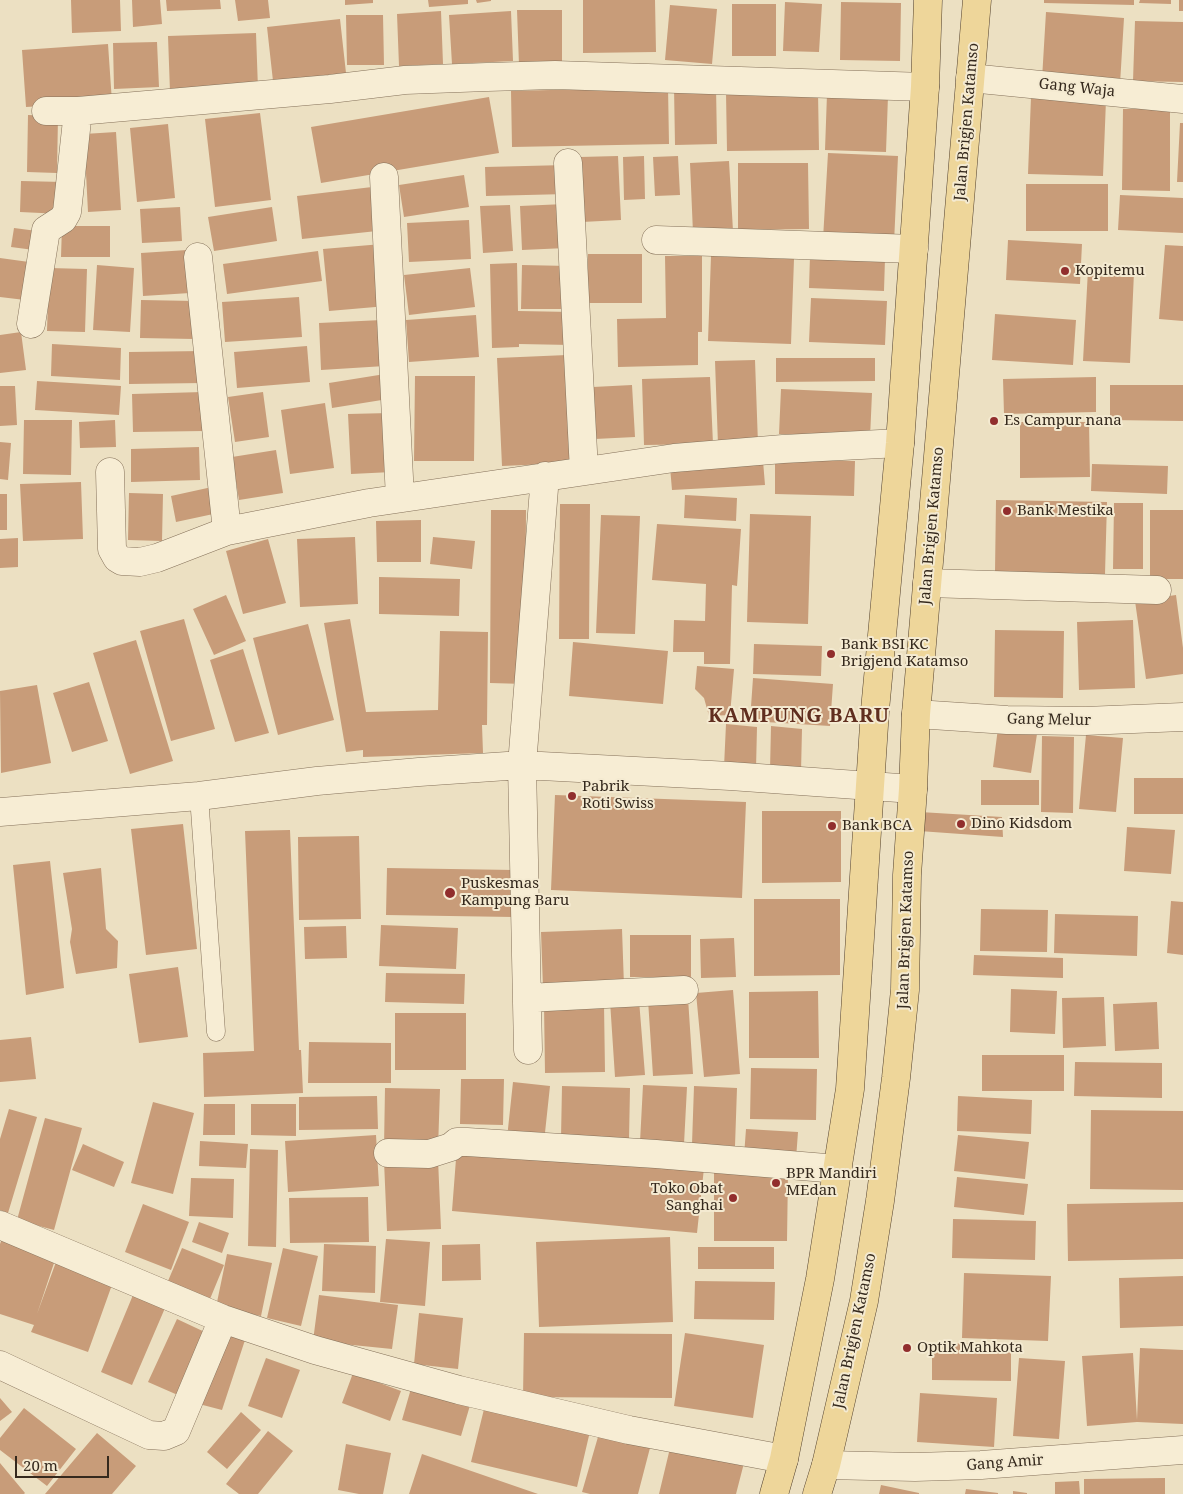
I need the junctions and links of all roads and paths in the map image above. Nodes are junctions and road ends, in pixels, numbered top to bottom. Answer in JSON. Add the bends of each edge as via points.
{"nodes":[{"id":1,"x":928,"y":0,"type":"edge"},
{"id":2,"x":977,"y":0,"type":"edge"},
{"id":3,"x":970,"y":78,"type":"junction"},
{"id":4,"x":925,"y":88,"type":"junction"},
{"id":5,"x":1183,"y":99,"type":"edge"},
{"id":6,"x":46,"y":111,"type":"dead end"},
{"id":7,"x":78,"y":111,"type":"junction"},
{"id":8,"x":568,"y":163,"type":"dead end"},
{"id":9,"x":384,"y":177,"type":"dead end"},
{"id":10,"x":656,"y":240,"type":"dead end"},
{"id":11,"x":914,"y":249,"type":"junction"},
{"id":12,"x":198,"y":257,"type":"dead end"},
{"id":13,"x":32,"y":324,"type":"dead end"},
{"id":14,"x":900,"y":443,"type":"junction"},
{"id":15,"x":584,"y":471,"type":"junction"},
{"id":16,"x":110,"y":472,"type":"dead end"},
{"id":17,"x":545,"y":476,"type":"junction"},
{"id":18,"x":400,"y":498,"type":"junction"},
{"id":19,"x":227,"y":530,"type":"junction"},
{"id":20,"x":927,"y":583,"type":"junction"},
{"id":21,"x":1157,"y":590,"type":"dead end"},
{"id":22,"x":875,"y":710,"type":"junction"},
{"id":23,"x":916,"y":714,"type":"junction"},
{"id":24,"x":1183,"y":718,"type":"edge"},
{"id":25,"x":522,"y":765,"type":"junction"},
{"id":26,"x":870,"y":785,"type":"junction"},
{"id":27,"x":913,"y":789,"type":"junction"},
{"id":28,"x":199,"y":796,"type":"junction"},
{"id":29,"x":0,"y":812,"type":"edge"},
{"id":30,"x":684,"y":990,"type":"dead end"},
{"id":31,"x":527,"y":998,"type":"junction"},
{"id":32,"x":216,"y":1032,"type":"dead end"},
{"id":33,"x":528,"y":1050,"type":"dead end"},
{"id":34,"x":388,"y":1153,"type":"dead end"},
{"id":35,"x":838,"y":1169,"type":"junction"},
{"id":36,"x":0,"y":1225,"type":"edge"},
{"id":37,"x":223,"y":1319,"type":"junction"},
{"id":38,"x":0,"y":1365,"type":"edge"},
{"id":39,"x":1183,"y":1450,"type":"edge"},
{"id":40,"x":784,"y":1459,"type":"junction"},
{"id":41,"x":826,"y":1465,"type":"junction"},
{"id":42,"x":774,"y":1494,"type":"edge"},
{"id":43,"x":817,"y":1494,"type":"edge"}],
"edges":[{"from":1,"to":4,"type":"main road"},
{"from":2,"to":3,"type":"main road","name":"Jalan Brigjen Katamso"},
{"from":3,"to":5,"type":"street","name":"Gang Waja"},
{"from":3,"to":20,"type":"main road","name":"Jalan Brigjen Katamso"},
{"from":4,"to":7,"type":"street","via":[[487,76],[405,80]]},
{"from":4,"to":11,"type":"main road"},
{"from":6,"to":7,"type":"street"},
{"from":7,"to":13,"type":"street","via":[[67,212],[63,219],[46,230]]},
{"from":8,"to":15,"type":"street"},
{"from":9,"to":18,"type":"street"},
{"from":10,"to":11,"type":"street"},
{"from":11,"to":14,"type":"main road"},
{"from":12,"to":19,"type":"street"},
{"from":14,"to":15,"type":"street","via":[[684,457]]},
{"from":14,"to":22,"type":"main road"},
{"from":15,"to":17,"type":"street"},
{"from":16,"to":19,"type":"street","via":[[111,543],[117,558],[132,562],[148,560]]},
{"from":17,"to":18,"type":"street"},
{"from":17,"to":25,"type":"street"},
{"from":18,"to":19,"type":"street"},
{"from":20,"to":21,"type":"street"},
{"from":20,"to":23,"type":"main road","name":"Jalan Brigjen Katamso"},
{"from":22,"to":23,"type":"main road"},
{"from":22,"to":26,"type":"main road"},
{"from":23,"to":24,"type":"street","name":"Gang Melur","via":[[1007,720]]},
{"from":23,"to":27,"type":"main road","name":"Jalan Brigjen Katamso"},
{"from":25,"to":26,"type":"street"},
{"from":25,"to":28,"type":"street","via":[[382,775]]},
{"from":25,"to":31,"type":"street"},
{"from":26,"to":27,"type":"street"},
{"from":26,"to":35,"type":"main road","via":[[850,1089]]},
{"from":27,"to":41,"type":"main road","name":"Jalan Brigjen Katamso","via":[[907,875],[905,990],[896,1078],[864,1300]]},
{"from":28,"to":29,"type":"street"},
{"from":28,"to":32,"type":"lane"},
{"from":30,"to":31,"type":"street"},
{"from":31,"to":33,"type":"street"},
{"from":34,"to":35,"type":"street","via":[[428,1154],[457,1142],[467,1142]]},
{"from":35,"to":40,"type":"main road"},
{"from":36,"to":37,"type":"street"},
{"from":37,"to":38,"type":"street","via":[[176,1431],[164,1436],[149,1435]]},
{"from":37,"to":40,"type":"street","via":[[315,1350],[459,1390],[629,1430]]},
{"from":39,"to":41,"type":"street","name":"Gang Amir","via":[[915,1467]]},
{"from":40,"to":42,"type":"main road"},
{"from":41,"to":43,"type":"main road","name":"Jalan Brigjen Katamso"}]}
